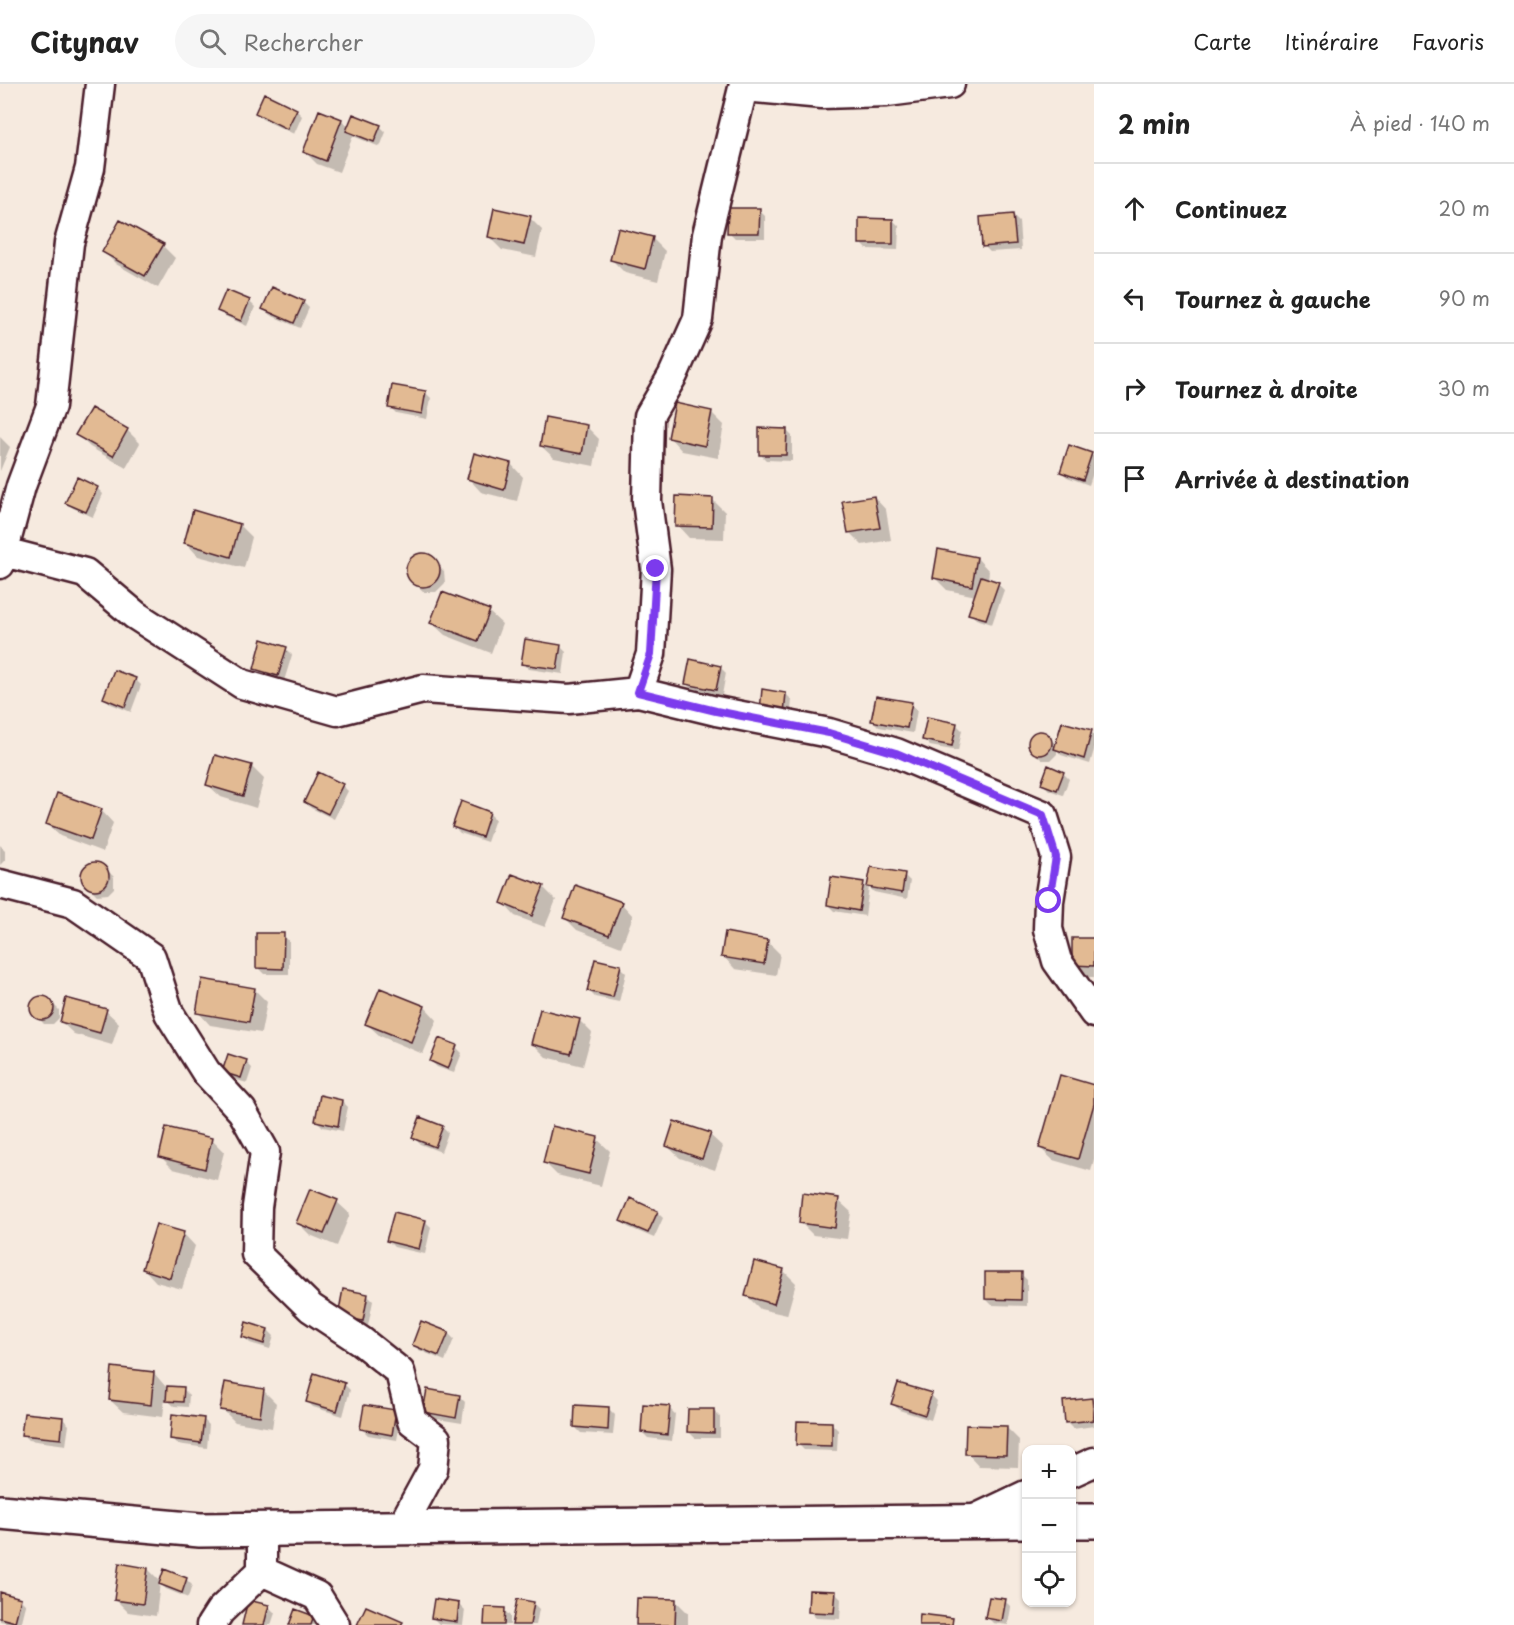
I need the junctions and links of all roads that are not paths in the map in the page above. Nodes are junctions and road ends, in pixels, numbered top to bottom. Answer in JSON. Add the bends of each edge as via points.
{"nodes":[{"id":1,"x":100,"y":84,"type":"edge"},
{"id":2,"x":950,"y":84,"type":"edge"},
{"id":3,"x":744,"y":86,"type":"edge"},
{"id":4,"x":2,"y":558,"type":"edge"},
{"id":5,"x":638,"y":692,"type":"junction"},
{"id":6,"x":0,"y":884,"type":"edge"},
{"id":7,"x":1094,"y":1013,"type":"edge"},
{"id":8,"x":1094,"y":1462,"type":"edge"},
{"id":9,"x":1076,"y":1470,"type":"edge"},
{"id":10,"x":1022,"y":1497,"type":"edge"},
{"id":11,"x":0,"y":1512,"type":"edge"},
{"id":12,"x":1022,"y":1521,"type":"edge"},
{"id":13,"x":1076,"y":1521,"type":"edge"},
{"id":14,"x":1094,"y":1521,"type":"edge"},
{"id":15,"x":968,"y":1522,"type":"junction"},
{"id":16,"x":401,"y":1528,"type":"junction"},
{"id":17,"x":262,"y":1529,"type":"junction"},
{"id":18,"x":262,"y":1571,"type":"junction"},
{"id":19,"x":211,"y":1625,"type":"edge"},
{"id":20,"x":334,"y":1625,"type":"edge"}],
"edges":[{"from":1,"to":4,"type":"street","via":[[90,168],[69,243],[51,406],[21,486]]},
{"from":2,"to":3,"type":"street","via":[[887,92],[822,94]]},
{"from":3,"to":5,"type":"street","via":[[707,235],[698,319],[650,416],[647,501],[656,569],[651,654]]},
{"from":4,"to":5,"type":"street","via":[[85,573],[135,615],[242,684],[337,711],[423,689],[569,699]]},
{"from":5,"to":7,"type":"street","via":[[829,733],[885,750],[1043,815],[1056,857],[1048,929],[1057,962]]},
{"from":6,"to":16,"type":"street","via":[[73,903],[151,957],[170,1013],[206,1072],[242,1111],[265,1152],[257,1207],[256,1254],[311,1308],[400,1372],[412,1421],[436,1439],[433,1468]]},
{"from":8,"to":9,"type":"street"},
{"from":10,"to":15,"type":"street"},
{"from":11,"to":17,"type":"main road","via":[[200,1530]]},
{"from":12,"to":15,"type":"main road"},
{"from":13,"to":14,"type":"main road"},
{"from":15,"to":16,"type":"main road"},
{"from":16,"to":17,"type":"main road"},
{"from":17,"to":18,"type":"street"},
{"from":18,"to":19,"type":"street","via":[[220,1611]]},
{"from":18,"to":20,"type":"street","via":[[317,1596]]}]}
